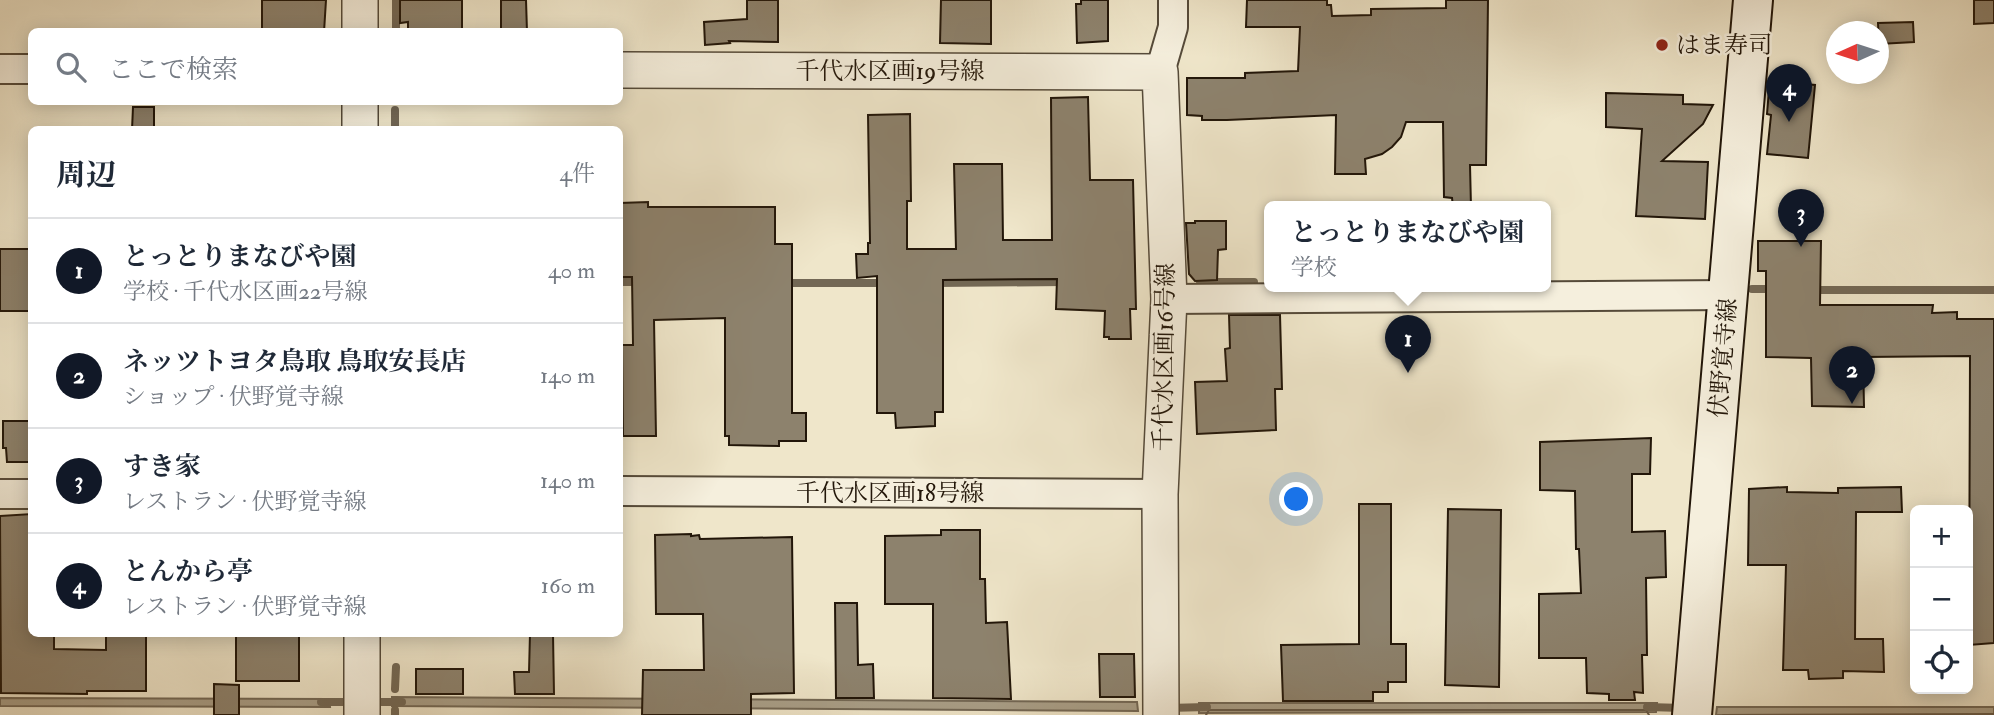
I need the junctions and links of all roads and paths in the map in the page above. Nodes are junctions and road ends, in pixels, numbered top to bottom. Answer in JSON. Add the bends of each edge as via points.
{"nodes":[{"id":1,"x":360,"y":0,"type":"edge"},
{"id":2,"x":1173,"y":0,"type":"edge"},
{"id":3,"x":1753,"y":0,"type":"edge"},
{"id":4,"x":360,"y":28,"type":"edge"},
{"id":5,"x":0,"y":69,"type":"edge"},
{"id":6,"x":28,"y":69,"type":"edge"},
{"id":7,"x":623,"y":69,"type":"edge"},
{"id":8,"x":1160,"y":72,"type":"junction"},
{"id":9,"x":360,"y":105,"type":"edge"},
{"id":10,"x":360,"y":126,"type":"edge"},
{"id":11,"x":1729,"y":295,"type":"junction"},
{"id":12,"x":1169,"y":299,"type":"junction"},
{"id":13,"x":623,"y":491,"type":"edge"},
{"id":14,"x":0,"y":494,"type":"edge"},
{"id":15,"x":28,"y":494,"type":"edge"},
{"id":16,"x":1160,"y":494,"type":"junction"},
{"id":17,"x":362,"y":637,"type":"edge"},
{"id":18,"x":362,"y":715,"type":"edge"},
{"id":19,"x":1161,"y":715,"type":"edge"},
{"id":20,"x":1692,"y":715,"type":"edge"}],
"edges":[{"from":1,"to":4,"type":"street"},
{"from":2,"to":8,"type":"street","name":"千代水区画16号線","via":[[1173,27]]},
{"from":3,"to":11,"type":"main road","name":"伏野覚寺線"},
{"from":5,"to":6,"type":"street"},
{"from":7,"to":8,"type":"street","name":"千代水区画19号線"},
{"from":8,"to":12,"type":"street","name":"千代水区画16号線"},
{"from":9,"to":10,"type":"street"},
{"from":11,"to":12,"type":"street"},
{"from":11,"to":20,"type":"main road","name":"伏野覚寺線"},
{"from":12,"to":16,"type":"street","name":"千代水区画16号線"},
{"from":13,"to":16,"type":"street","name":"千代水区画18号線"},
{"from":14,"to":15,"type":"street"},
{"from":16,"to":19,"type":"street","name":"千代水区画16号線"},
{"from":17,"to":18,"type":"street"}]}
